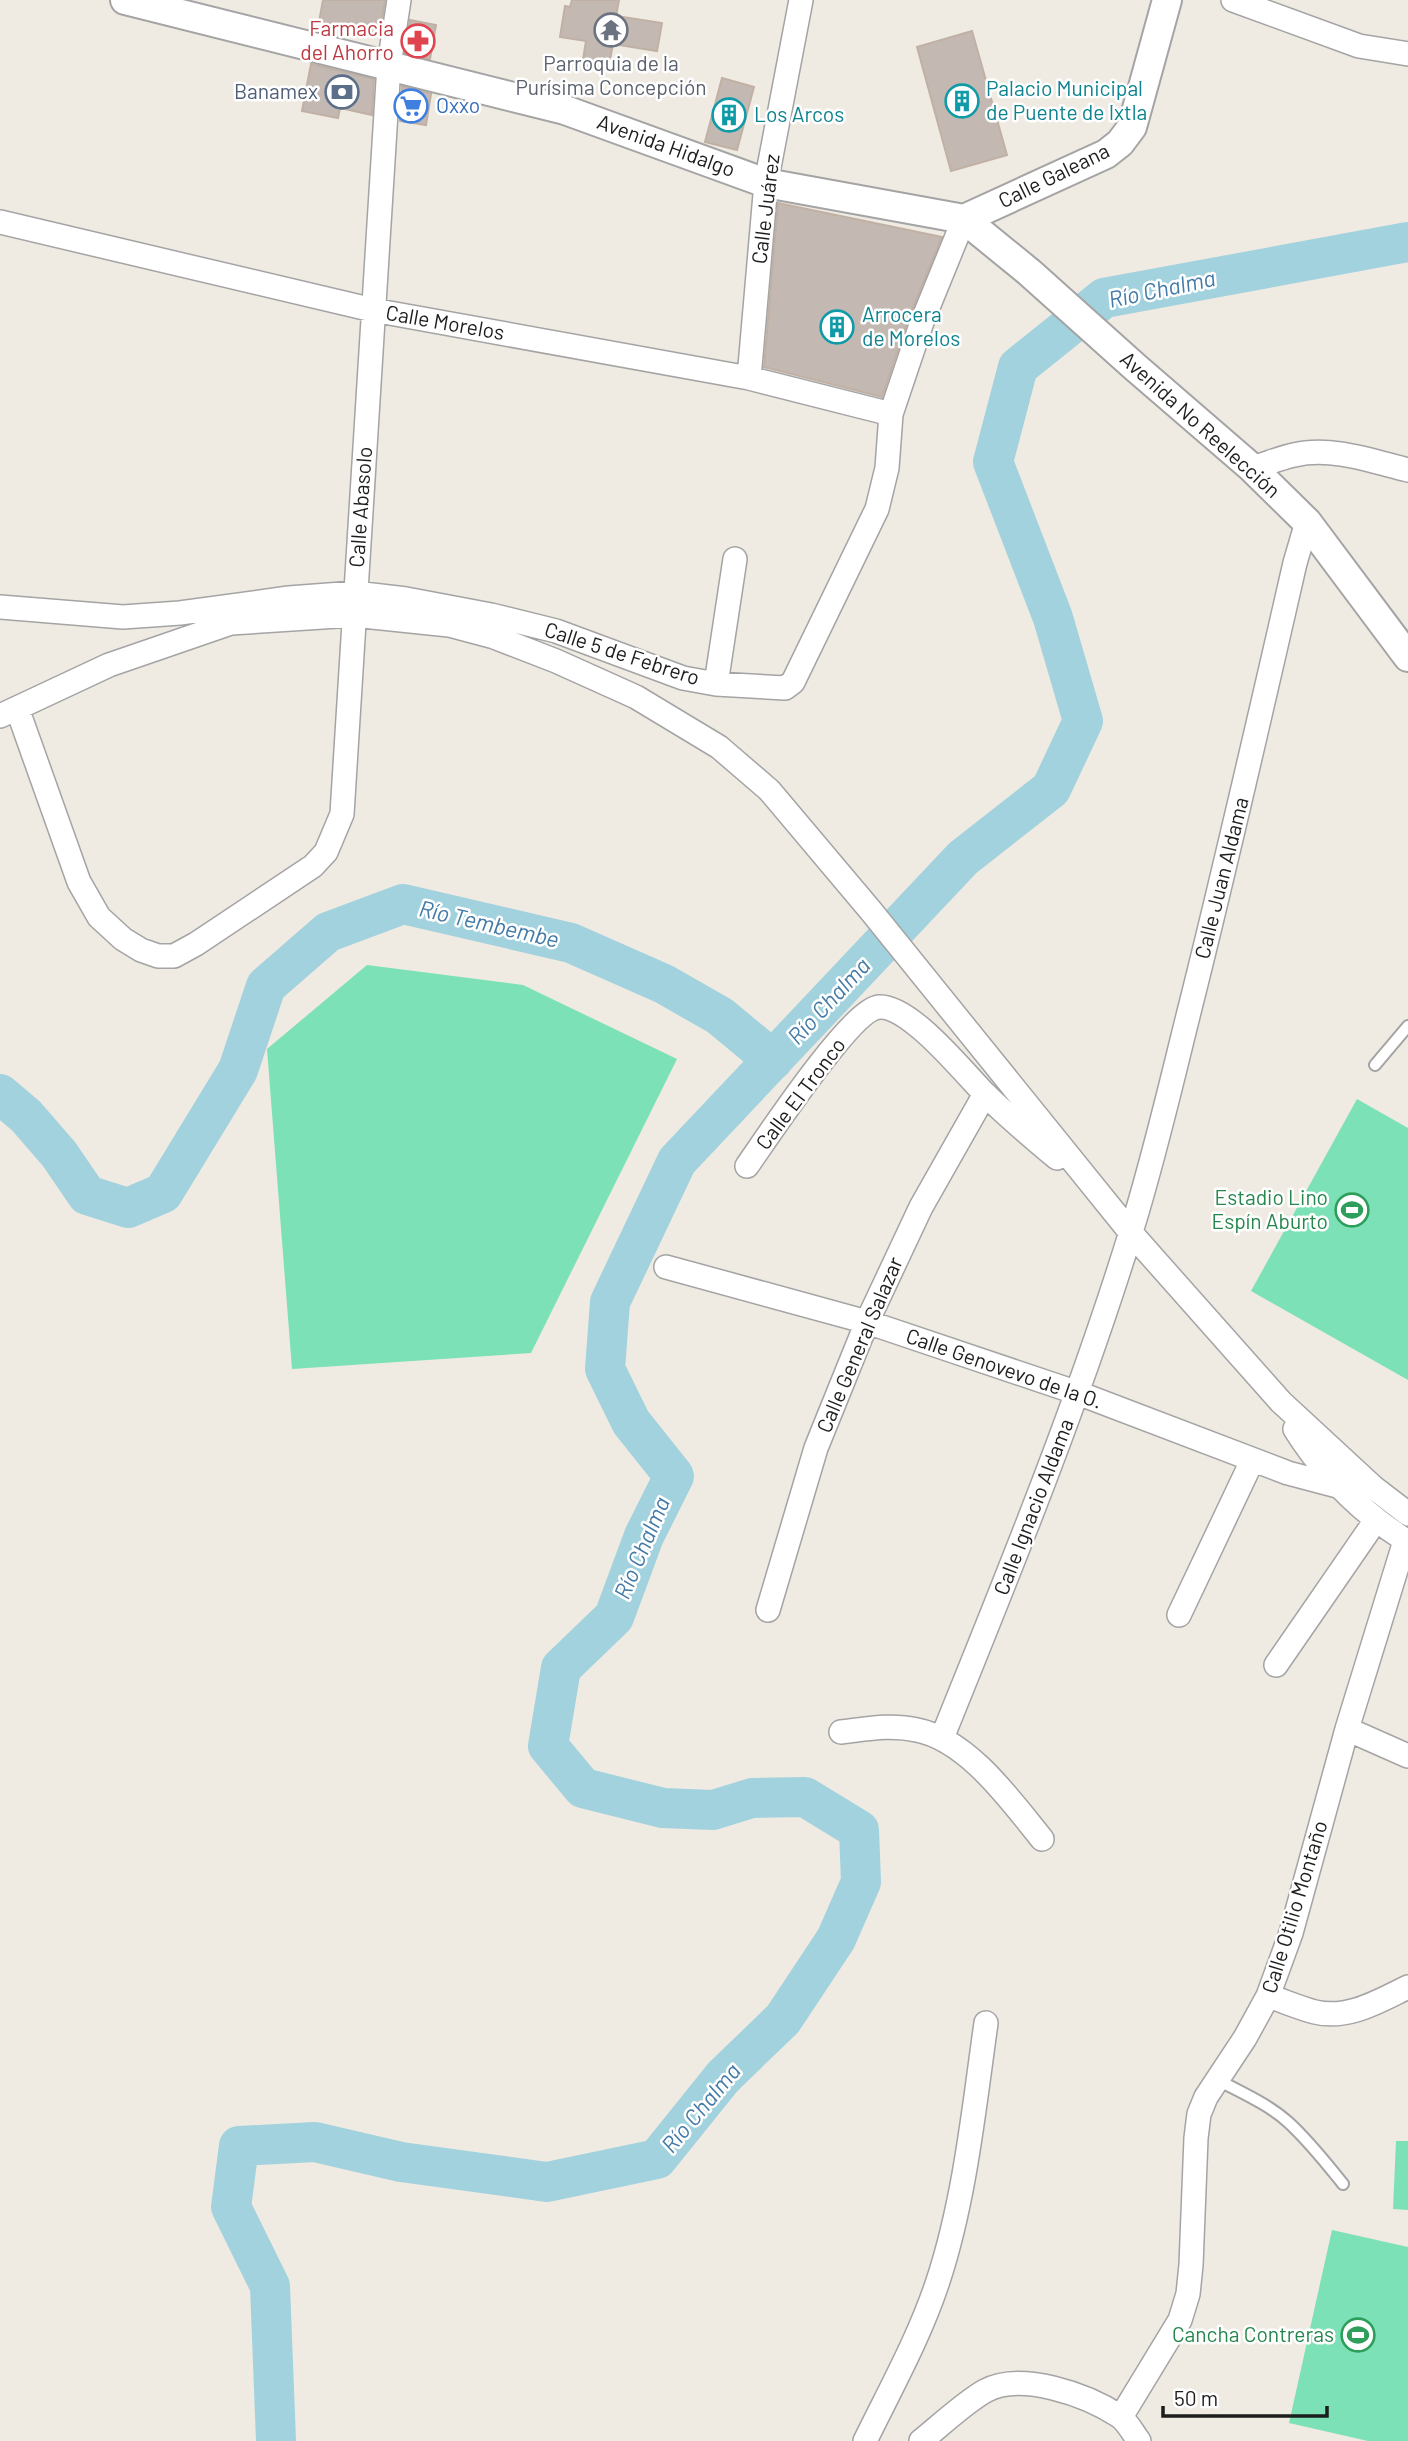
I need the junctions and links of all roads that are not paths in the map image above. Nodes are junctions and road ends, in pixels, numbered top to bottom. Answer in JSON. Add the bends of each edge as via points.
{"nodes":[{"id":1,"x":125,"y":0,"type":"edge"},
{"id":2,"x":399,"y":0,"type":"edge"},
{"id":3,"x":800,"y":0,"type":"edge"},
{"id":4,"x":1167,"y":0,"type":"edge"},
{"id":5,"x":1233,"y":0,"type":"edge"},
{"id":6,"x":1408,"y":54,"type":"edge"},
{"id":7,"x":389,"y":65,"type":"junction"},
{"id":8,"x":766,"y":183,"type":"junction"},
{"id":9,"x":964,"y":219,"type":"junction"},
{"id":10,"x":0,"y":222,"type":"edge"},
{"id":11,"x":373,"y":310,"type":"junction"},
{"id":12,"x":749,"y":378,"type":"junction"},
{"id":13,"x":891,"y":414,"type":"junction"},
{"id":14,"x":1252,"y":468,"type":"junction"},
{"id":15,"x":1408,"y":470,"type":"edge"},
{"id":16,"x":1307,"y":522,"type":"junction"},
{"id":17,"x":735,"y":559,"type":"dead end"},
{"id":18,"x":354,"y":604,"type":"junction"},
{"id":19,"x":0,"y":607,"type":"edge"},
{"id":20,"x":232,"y":613,"type":"junction"},
{"id":21,"x":1408,"y":657,"type":"edge"},
{"id":22,"x":716,"y":684,"type":"junction"},
{"id":23,"x":8,"y":712,"type":"edge"},
{"id":24,"x":1408,"y":1026,"type":"edge"},
{"id":25,"x":1375,"y":1065,"type":"dead end"},
{"id":26,"x":985,"y":1094,"type":"junction"},
{"id":27,"x":747,"y":1166,"type":"dead end"},
{"id":28,"x":1100,"y":1194,"type":"junction"},
{"id":29,"x":1131,"y":1233,"type":"junction"},
{"id":30,"x":666,"y":1267,"type":"dead end"},
{"id":31,"x":867,"y":1322,"type":"junction"},
{"id":32,"x":1078,"y":1393,"type":"junction"},
{"id":33,"x":1280,"y":1402,"type":"junction"},
{"id":34,"x":1252,"y":1461,"type":"junction"},
{"id":35,"x":1337,"y":1486,"type":"junction"},
{"id":36,"x":1408,"y":1514,"type":"edge"},
{"id":37,"x":1376,"y":1520,"type":"junction"},
{"id":38,"x":1407,"y":1541,"type":"edge"},
{"id":39,"x":768,"y":1610,"type":"dead end"},
{"id":40,"x":1180,"y":1615,"type":"dead end"},
{"id":41,"x":1276,"y":1665,"type":"dead end"},
{"id":42,"x":1347,"y":1729,"type":"junction"},
{"id":43,"x":841,"y":1732,"type":"dead end"},
{"id":44,"x":942,"y":1738,"type":"junction"},
{"id":45,"x":1408,"y":1756,"type":"edge"},
{"id":46,"x":1042,"y":1839,"type":"dead end"},
{"id":47,"x":1408,"y":1987,"type":"edge"},
{"id":48,"x":1268,"y":1996,"type":"junction"},
{"id":49,"x":986,"y":2023,"type":"dead end"},
{"id":50,"x":1218,"y":2080,"type":"junction"},
{"id":51,"x":1343,"y":2184,"type":"dead end"},
{"id":52,"x":1121,"y":2417,"type":"junction"},
{"id":53,"x":865,"y":2441,"type":"edge"},
{"id":54,"x":921,"y":2441,"type":"edge"},
{"id":55,"x":1139,"y":2441,"type":"edge"}],
"edges":[{"from":1,"to":7,"type":"street","name":"Avenida Hidalgo"},
{"from":2,"to":7,"type":"street","name":"Calle Abasolo"},
{"from":3,"to":8,"type":"street","name":"Calle Juárez"},
{"from":4,"to":9,"type":"street","name":"Calle Galeana","via":[[1132,127],[1120,143],[1106,154]]},
{"from":5,"to":6,"type":"street","via":[[1359,46]]},
{"from":7,"to":8,"type":"street","name":"Avenida Hidalgo","via":[[565,110]]},
{"from":7,"to":11,"type":"street","name":"Calle Abasolo"},
{"from":8,"to":9,"type":"street","name":"Avenida Hidalgo"},
{"from":8,"to":12,"type":"street","name":"Calle Juárez"},
{"from":9,"to":13,"type":"street","name":"Calle 5 de Febrero"},
{"from":9,"to":14,"type":"street","name":"Avenida No Reelección"},
{"from":10,"to":11,"type":"street","name":"Calle Morelos"},
{"from":11,"to":12,"type":"street","name":"Calle Morelos"},
{"from":11,"to":18,"type":"street","name":"Calle Abasolo"},
{"from":12,"to":13,"type":"street","name":"Calle Morelos"},
{"from":13,"to":22,"type":"street","name":"Calle 5 de Febrero","via":[[887,468],[877,509],[793,682],[781,688]]},
{"from":14,"to":15,"type":"street","via":[[1296,454],[1318,453]]},
{"from":14,"to":16,"type":"street","name":"Avenida No Reelección"},
{"from":16,"to":21,"type":"street","name":"Avenida No Reelección"},
{"from":16,"to":29,"type":"street","name":"Calle Juan Aldama","via":[[1163,1119]]},
{"from":17,"to":22,"type":"street"},
{"from":18,"to":20,"type":"street"},
{"from":18,"to":22,"type":"street","name":"Calle 5 de Febrero","via":[[406,599],[556,631],[683,678]]},
{"from":18,"to":23,"type":"street","name":"Calle Abasolo","via":[[342,814],[334,837],[313,866],[174,956],[141,950],[99,916],[79,882]]},
{"from":18,"to":28,"type":"street","via":[[494,637],[556,661],[636,697],[719,747],[769,790]]},
{"from":19,"to":20,"type":"street","via":[[123,617]]},
{"from":20,"to":23,"type":"street"},
{"from":24,"to":25,"type":"lane"},
{"from":26,"to":27,"type":"street","name":"Calle El Tronco","via":[[912,1021],[879,1007],[868,1012],[823,1059]]},
{"from":26,"to":28,"type":"street"},
{"from":26,"to":31,"type":"street","name":"Calle General Salazar","via":[[921,1207]]},
{"from":28,"to":29,"type":"street"},
{"from":29,"to":32,"type":"street","name":"Calle Ignacio Aldama"},
{"from":29,"to":33,"type":"street"},
{"from":30,"to":31,"type":"street","name":"Calle Genovevo de la O."},
{"from":31,"to":32,"type":"street","name":"Calle Genovevo de la O."},
{"from":31,"to":39,"type":"street","name":"Calle General Salazar","via":[[816,1448]]},
{"from":32,"to":34,"type":"street","name":"Calle Genovevo de la O."},
{"from":32,"to":44,"type":"street","name":"Calle Ignacio Aldama"},
{"from":33,"to":35,"type":"street"},
{"from":33,"to":36,"type":"street"},
{"from":34,"to":35,"type":"street","name":"Calle Genovevo de la O."},
{"from":34,"to":40,"type":"street"},
{"from":35,"to":37,"type":"street"},
{"from":37,"to":38,"type":"street"},
{"from":37,"to":41,"type":"street"},
{"from":38,"to":42,"type":"street","name":"Calle Otilio Montaño"},
{"from":42,"to":45,"type":"street"},
{"from":42,"to":48,"type":"street","name":"Calle Otilio Montaño","via":[[1291,1933]]},
{"from":43,"to":44,"type":"street","via":[[886,1726]]},
{"from":44,"to":46,"type":"street","via":[[998,1784]]},
{"from":47,"to":48,"type":"street","via":[[1342,2014],[1317,2013]]},
{"from":48,"to":50,"type":"street","name":"Calle Otilio Montaño"},
{"from":49,"to":53,"type":"street","via":[[971,2128],[939,2280]]},
{"from":50,"to":51,"type":"lane","via":[[1287,2122]]},
{"from":50,"to":52,"type":"street","name":"Calle Otilio Montaño","via":[[1199,2114],[1188,2294],[1180,2320]]},
{"from":52,"to":54,"type":"street","via":[[1047,2386],[1001,2385],[985,2391]]},
{"from":52,"to":55,"type":"street"}]}
